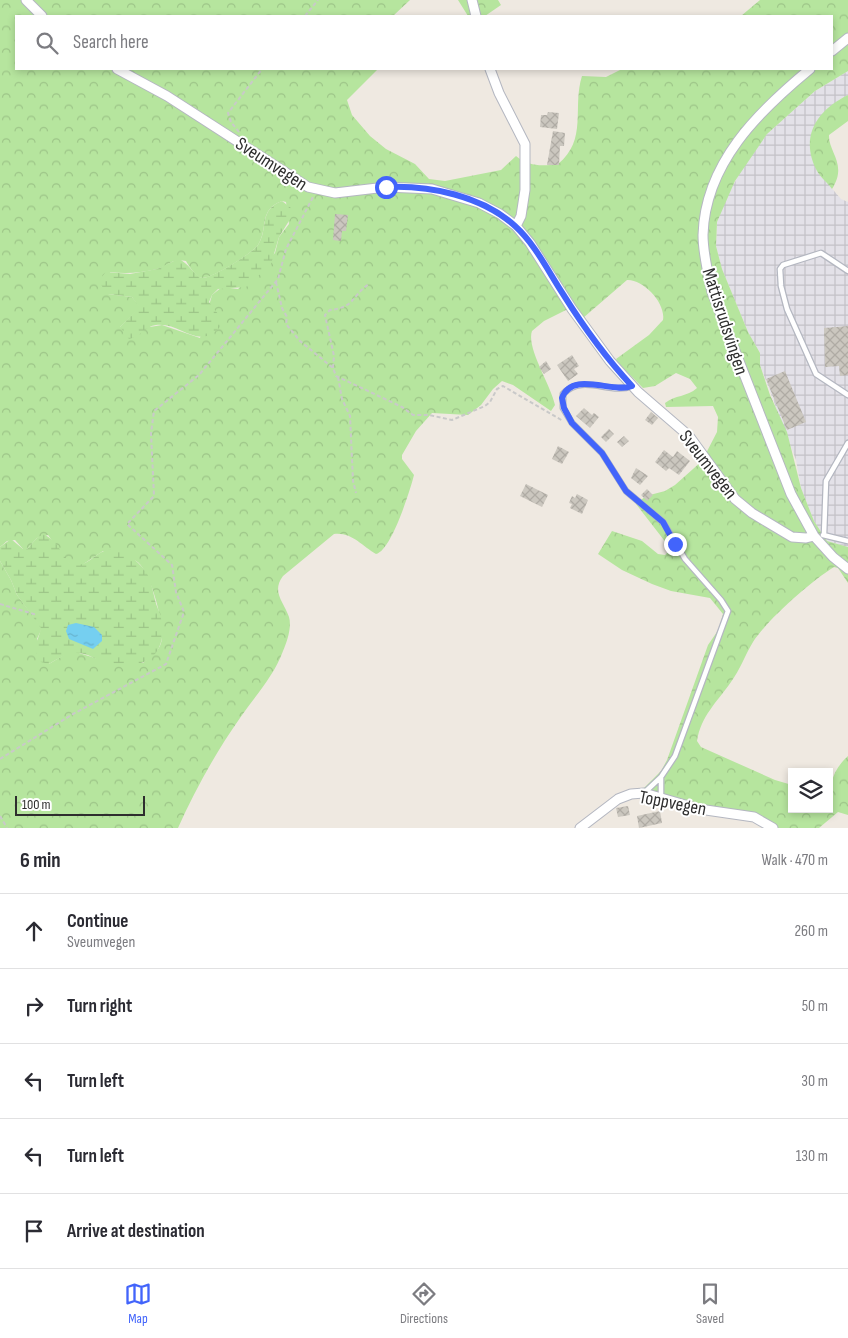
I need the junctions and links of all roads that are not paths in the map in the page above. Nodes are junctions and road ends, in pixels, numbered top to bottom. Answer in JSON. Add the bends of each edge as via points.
{"nodes":[{"id":1,"x":26,"y":0,"type":"edge"},
{"id":2,"x":472,"y":0,"type":"edge"},
{"id":3,"x":41,"y":15,"type":"edge"},
{"id":4,"x":476,"y":15,"type":"edge"},
{"id":5,"x":848,"y":38,"type":"edge"},
{"id":6,"x":833,"y":50,"type":"edge"},
{"id":7,"x":119,"y":70,"type":"edge"},
{"id":8,"x":490,"y":70,"type":"edge"},
{"id":9,"x":809,"y":70,"type":"edge"},
{"id":10,"x":516,"y":226,"type":"junction"},
{"id":11,"x":848,"y":271,"type":"edge"},
{"id":12,"x":632,"y":386,"type":"junction"},
{"id":13,"x":848,"y":395,"type":"edge"},
{"id":14,"x":848,"y":443,"type":"edge"},
{"id":15,"x":824,"y":535,"type":"junction"},
{"id":16,"x":814,"y":536,"type":"junction"},
{"id":17,"x":848,"y":540,"type":"edge"},
{"id":18,"x":848,"y":569,"type":"edge"},
{"id":19,"x":661,"y":777,"type":"junction"},
{"id":20,"x":644,"y":792,"type":"junction"},
{"id":21,"x":660,"y":796,"type":"junction"},
{"id":22,"x":580,"y":828,"type":"edge"},
{"id":23,"x":773,"y":828,"type":"edge"}],
"edges":[{"from":1,"to":3,"type":"street"},
{"from":2,"to":4,"type":"street"},
{"from":5,"to":6,"type":"street"},
{"from":7,"to":10,"type":"street","name":"Sveumvegen","via":[[167,96],[288,176],[316,190],[335,194],[394,186],[432,189],[491,208]]},
{"from":8,"to":10,"type":"street","via":[[525,144],[525,190]]},
{"from":9,"to":16,"type":"street","name":"Mattisrudsvingen","via":[[759,114],[731,151],[714,184],[703,236],[712,292],[791,494]]},
{"from":10,"to":12,"type":"street","name":"Sveumvegen","via":[[592,336]]},
{"from":11,"to":13,"type":"lane","via":[[821,253],[783,265],[780,269],[787,309],[816,374]]},
{"from":12,"to":16,"type":"street","name":"Sveumvegen","via":[[690,436],[728,491],[743,506],[792,537]]},
{"from":12,"to":19,"type":"lane","via":[[620,388],[586,384],[569,389],[562,402],[572,423],[602,453],[626,491],[663,522],[685,559],[728,611],[675,756]]},
{"from":14,"to":15,"type":"lane","via":[[826,481]]},
{"from":15,"to":16,"type":"lane"},
{"from":15,"to":17,"type":"lane"},
{"from":16,"to":18,"type":"street"},
{"from":19,"to":20,"type":"lane"},
{"from":19,"to":21,"type":"lane"},
{"from":20,"to":21,"type":"street","name":"Toppvegen"},
{"from":20,"to":22,"type":"street","name":"Toppvegen","via":[[618,799]]},
{"from":21,"to":23,"type":"street","name":"Toppvegen","via":[[700,809],[754,816]]}]}
